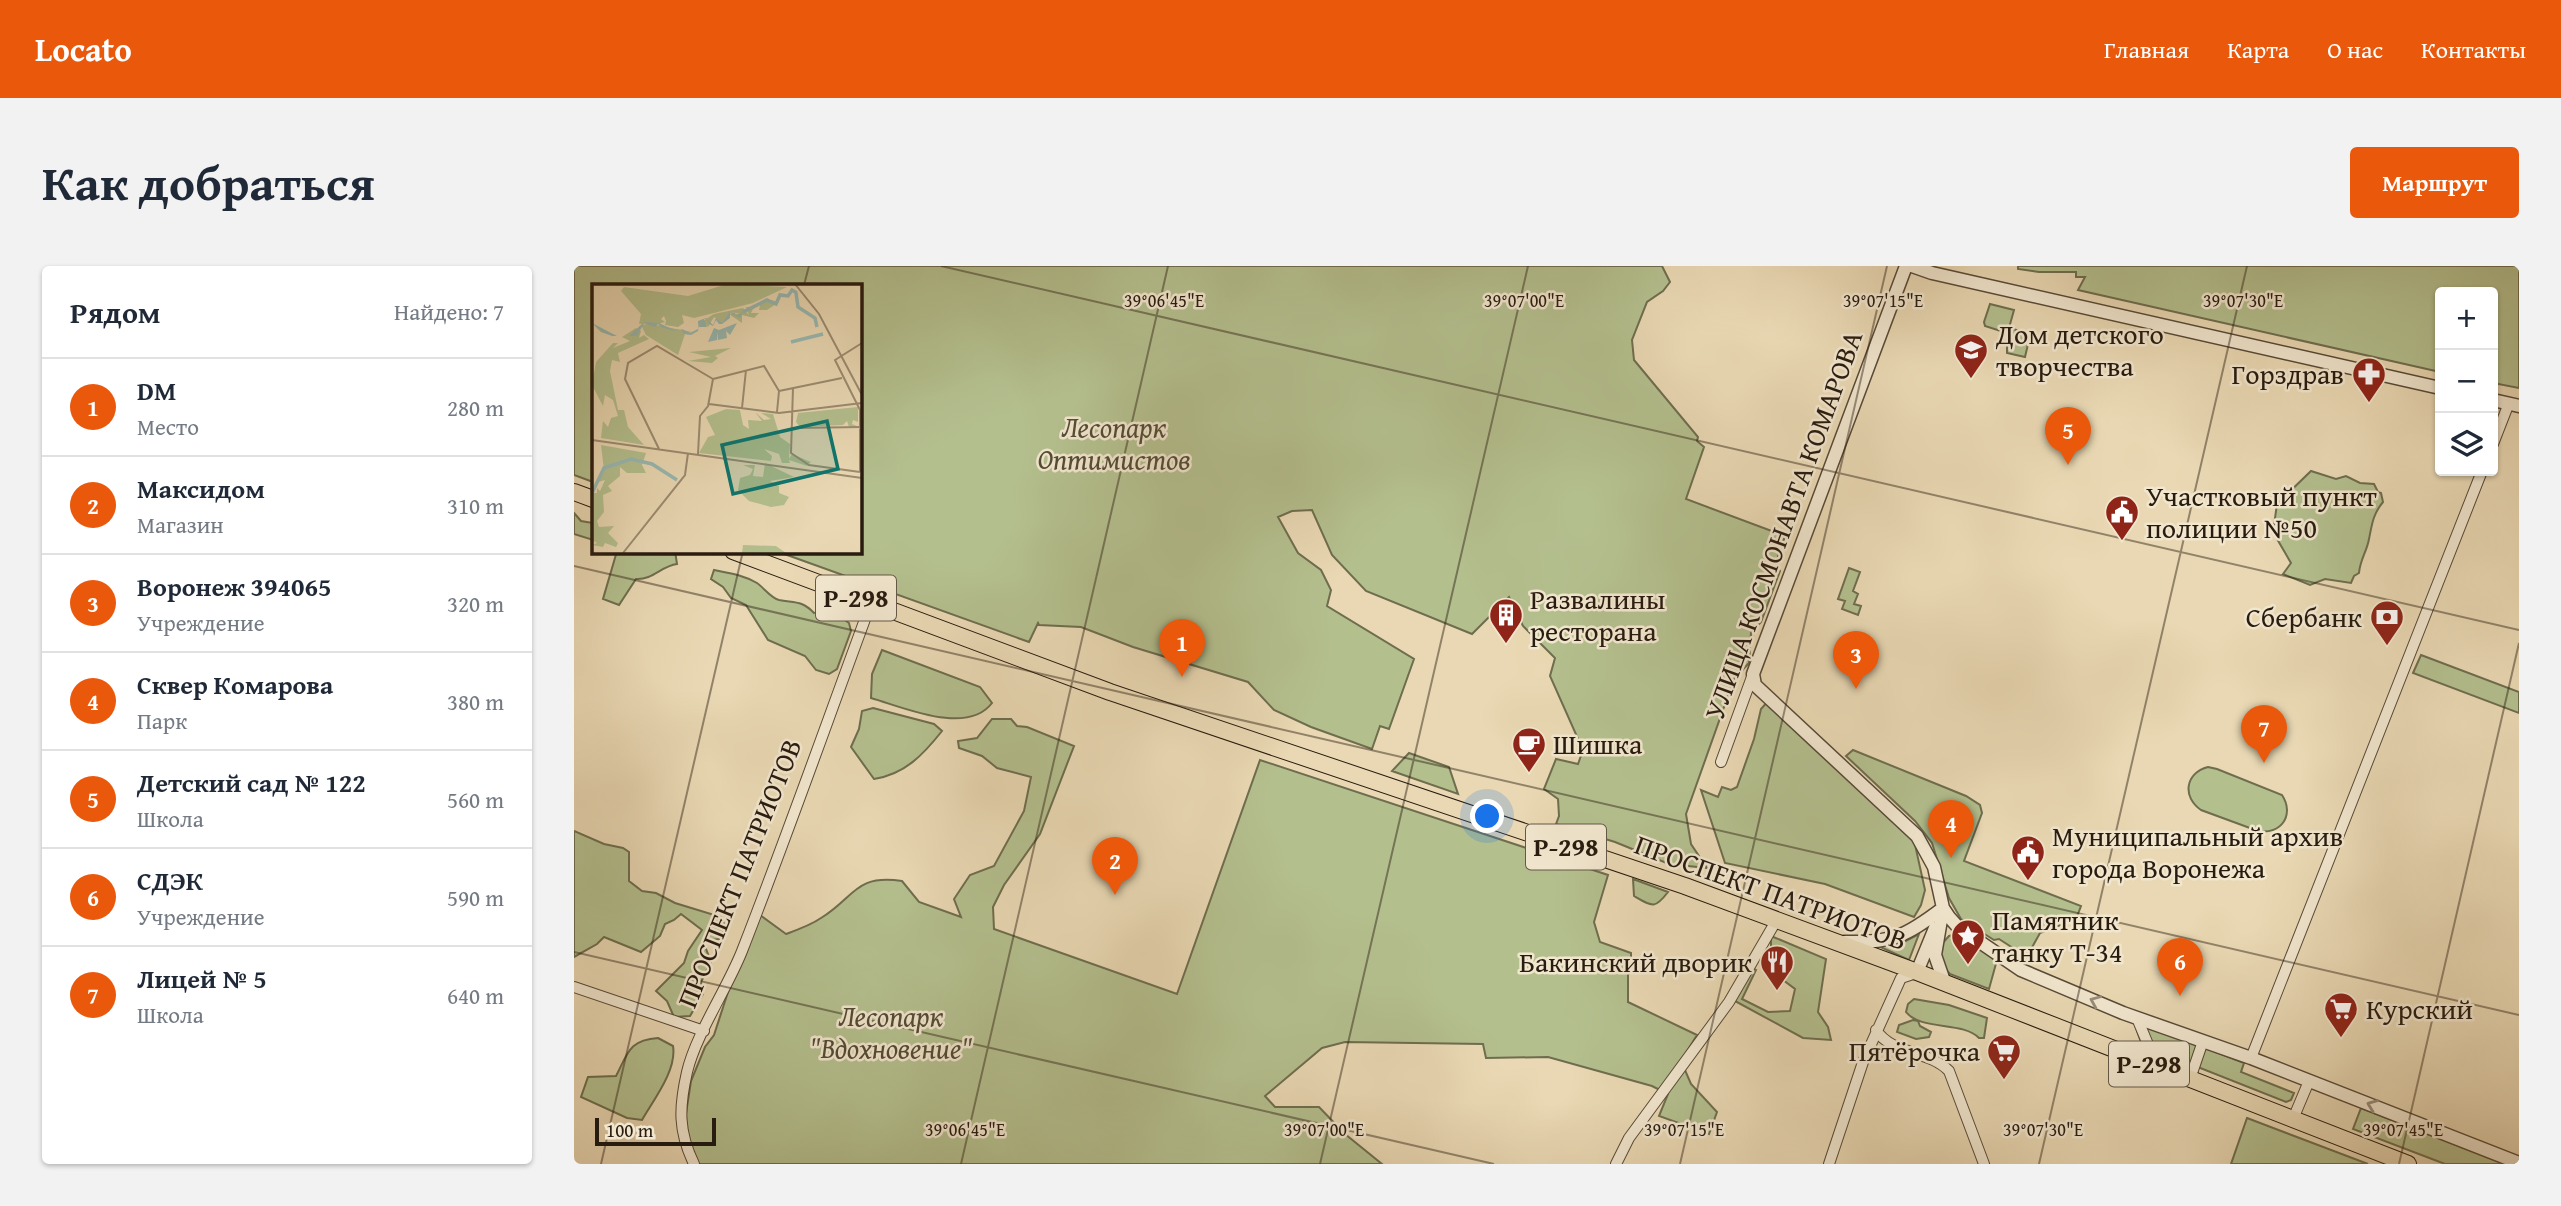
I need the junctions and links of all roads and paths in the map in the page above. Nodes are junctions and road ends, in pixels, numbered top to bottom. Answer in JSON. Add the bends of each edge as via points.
{"nodes":[{"id":1,"x":1906,"y":266,"type":"edge"},
{"id":2,"x":1912,"y":266,"type":"edge"},
{"id":3,"x":2435,"y":387,"type":"edge"},
{"id":4,"x":2514,"y":404,"type":"edge"},
{"id":5,"x":2498,"y":434,"type":"edge"},
{"id":6,"x":2480,"y":476,"type":"edge"},
{"id":7,"x":574,"y":492,"type":"edge"},
{"id":8,"x":592,"y":499,"type":"edge"},
{"id":9,"x":738,"y":553,"type":"edge"},
{"id":10,"x":871,"y":603,"type":"junction"},
{"id":11,"x":1753,"y":674,"type":"junction"},
{"id":12,"x":1721,"y":762,"type":"dead end"},
{"id":13,"x":1943,"y":908,"type":"junction"},
{"id":14,"x":1776,"y":920,"type":"junction"},
{"id":15,"x":1834,"y":941,"type":"junction"},
{"id":16,"x":1917,"y":972,"type":"junction"},
{"id":17,"x":1945,"y":984,"type":"junction"},
{"id":18,"x":574,"y":987,"type":"edge"},
{"id":19,"x":2137,"y":1018,"type":"junction"},
{"id":20,"x":1877,"y":1030,"type":"junction"},
{"id":21,"x":704,"y":1031,"type":"junction"},
{"id":22,"x":2203,"y":1041,"type":"junction"},
{"id":23,"x":2251,"y":1058,"type":"junction"},
{"id":24,"x":2157,"y":1067,"type":"junction"},
{"id":25,"x":2190,"y":1079,"type":"junction"},
{"id":26,"x":2309,"y":1081,"type":"junction"},
{"id":27,"x":2293,"y":1119,"type":"junction"},
{"id":28,"x":2519,"y":1163,"type":"edge"},
{"id":29,"x":694,"y":1164,"type":"edge"},
{"id":30,"x":1616,"y":1164,"type":"edge"},
{"id":31,"x":1829,"y":1164,"type":"edge"},
{"id":32,"x":1984,"y":1164,"type":"edge"},
{"id":33,"x":2408,"y":1164,"type":"edge"}],
"edges":[{"from":1,"to":11,"type":"street","name":"УЛИЦА КОСМОНАВТА КОМАРОВА"},
{"from":2,"to":3,"type":"street"},
{"from":4,"to":5,"type":"street"},
{"from":6,"to":23,"type":"street"},
{"from":7,"to":8,"type":"highway"},
{"from":9,"to":10,"type":"highway","name":"ПРОСПЕКТ ПАТРИОТОВ","number":"Р-298"},
{"from":10,"to":14,"type":"highway","name":"ПРОСПЕКТ ПАТРИОТОВ","number":"Р-298","via":[[1110,692]]},
{"from":10,"to":21,"type":"street","name":"ПРОСПЕКТ ПАТРИОТОВ","via":[[741,954]]},
{"from":11,"to":12,"type":"street","name":"УЛИЦА КОСМОНАВТА КОМАРОВА"},
{"from":11,"to":13,"type":"street","name":"ПРОСПЕКТ ПАТРИОТОВ","via":[[1759,690],[1917,836],[1934,867]]},
{"from":13,"to":15,"type":"street","name":"ПРОСПЕКТ ПАТРИОТОВ","via":[[1913,931],[1888,940]]},
{"from":13,"to":16,"type":"street"},
{"from":13,"to":17,"type":"street","via":[[1935,955]]},
{"from":19,"to":13,"type":"street","name":"ПРОСПЕКТ ПАТРИОТОВ","one_way":true,"via":[[2021,970],[1958,927]]},
{"from":14,"to":15,"type":"highway","name":"ПРОСПЕКТ ПАТРИОТОВ","number":"Р-298"},
{"from":14,"to":30,"type":"street","via":[[1729,1002],[1629,1138]]},
{"from":15,"to":16,"type":"highway","name":"ПРОСПЕКТ ПАТРИОТОВ","number":"Р-298"},
{"from":16,"to":17,"type":"highway","name":"ПРОСПЕКТ ПАТРИОТОВ","number":"Р-298"},
{"from":16,"to":20,"type":"street","via":[[1901,978]]},
{"from":17,"to":24,"type":"highway","name":"ПРОСПЕКТ ПАТРИОТОВ","number":"Р-298"},
{"from":18,"to":21,"type":"street"},
{"from":19,"to":22,"type":"street","name":"ПРОСПЕКТ ПАТРИОТОВ"},
{"from":19,"to":24,"type":"street"},
{"from":20,"to":31,"type":"street"},
{"from":20,"to":32,"type":"street","via":[[1884,1042],[1940,1062],[1949,1071]]},
{"from":21,"to":29,"type":"street","name":"ПРОСПЕКТ ПАТРИОТОВ","via":[[688,1068],[682,1099],[684,1144]]},
{"from":22,"to":23,"type":"street","name":"ПРОСПЕКТ ПАТРИОТОВ"},
{"from":22,"to":25,"type":"street"},
{"from":23,"to":26,"type":"street","name":"ПРОСПЕКТ ПАТРИОТОВ"},
{"from":24,"to":25,"type":"highway","name":"ПРОСПЕКТ ПАТРИОТОВ","number":"Р-298"},
{"from":25,"to":27,"type":"highway","name":"ПРОСПЕКТ ПАТРИОТОВ","number":"Р-298"},
{"from":26,"to":27,"type":"street"},
{"from":28,"to":26,"type":"street","name":"ПРОСПЕКТ ПАТРИОТОВ","one_way":true},
{"from":27,"to":33,"type":"highway","name":"ПРОСПЕКТ ПАТРИОТОВ","number":"Р-298"}]}
